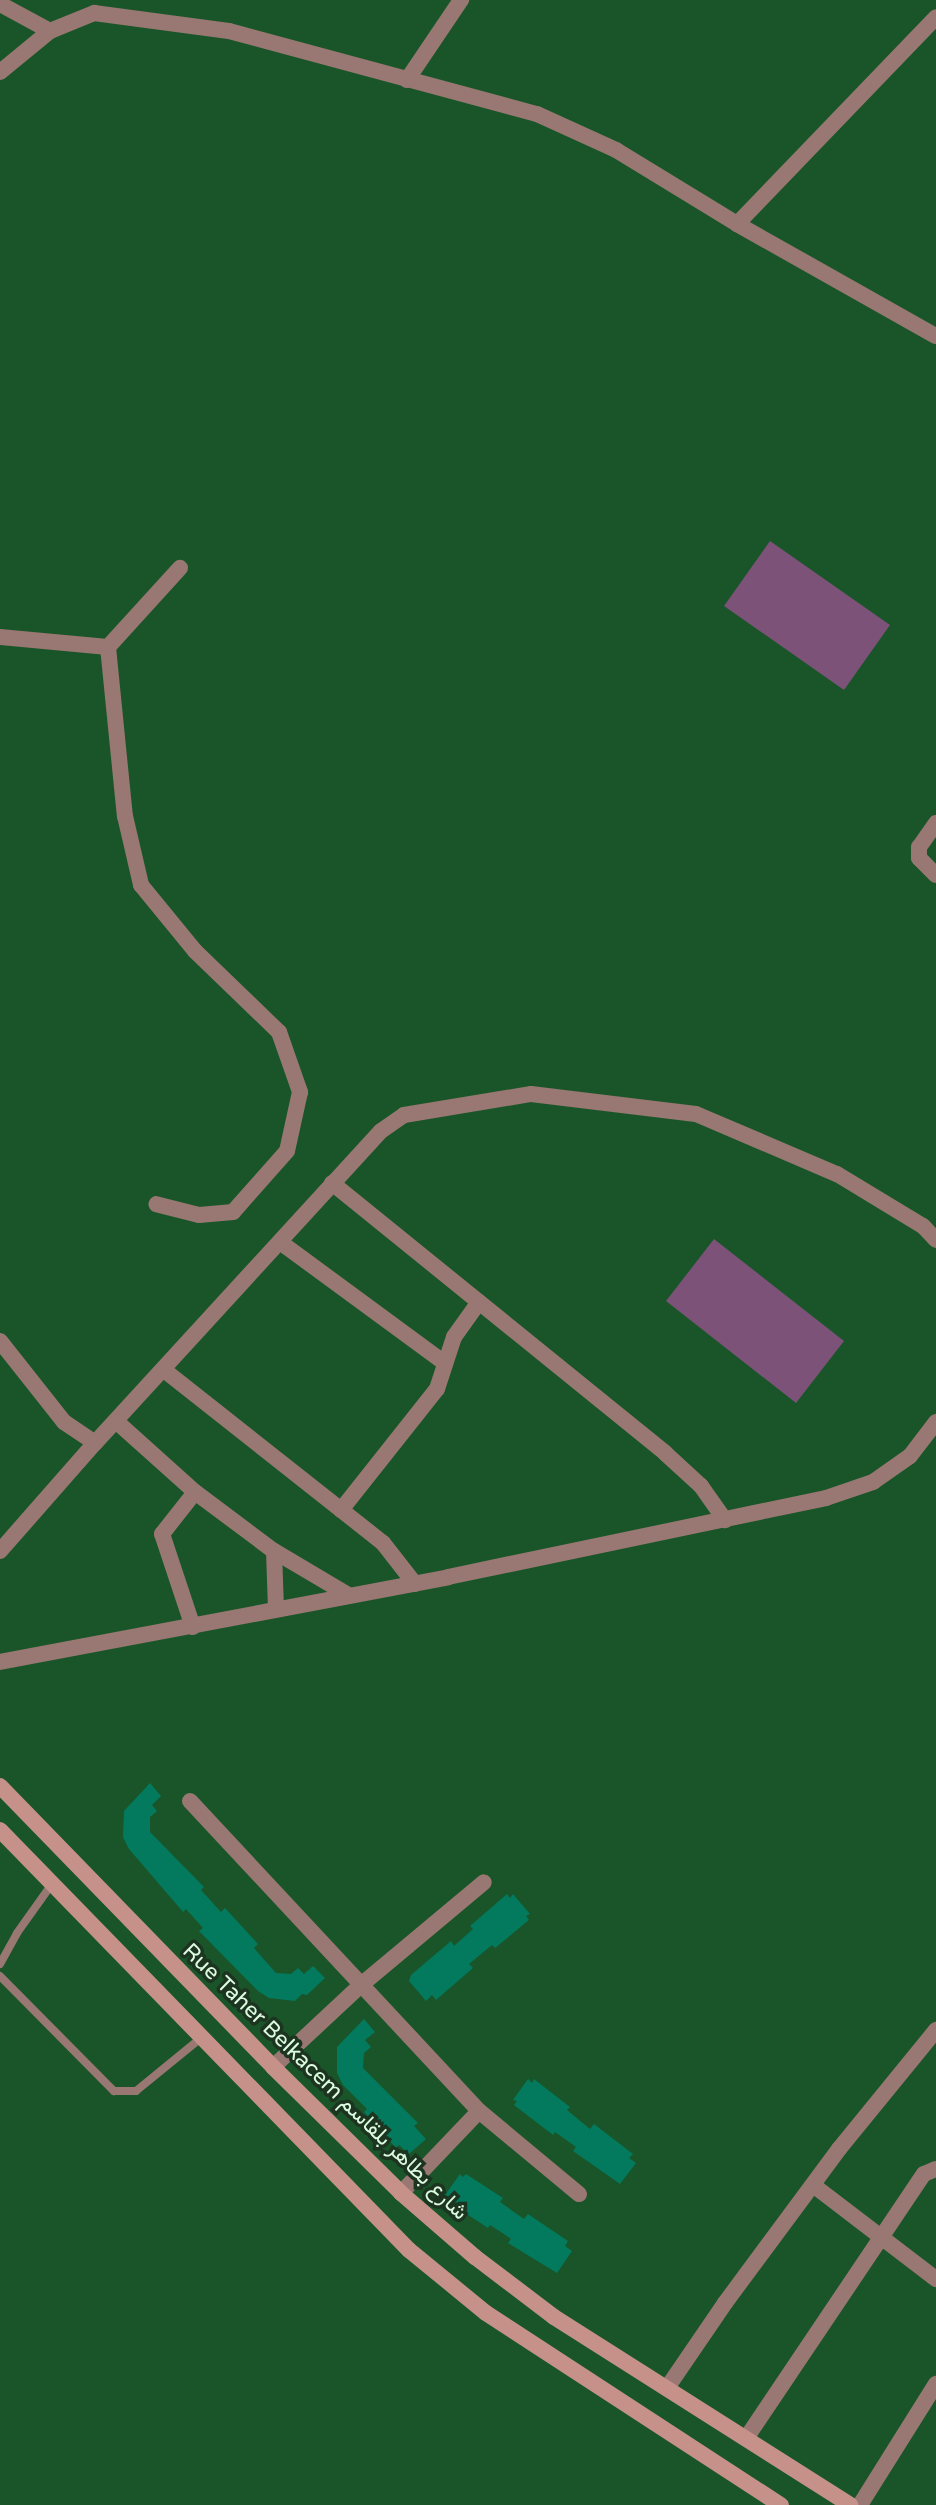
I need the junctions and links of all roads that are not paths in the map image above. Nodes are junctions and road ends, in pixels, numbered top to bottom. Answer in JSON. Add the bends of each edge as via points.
{"nodes":[{"id":1,"x":461,"y":0,"type":"edge"},
{"id":2,"x":0,"y":4,"type":"edge"},
{"id":3,"x":936,"y":17,"type":"edge"},
{"id":4,"x":50,"y":31,"type":"junction"},
{"id":5,"x":0,"y":72,"type":"edge"},
{"id":6,"x":407,"y":80,"type":"junction"},
{"id":7,"x":737,"y":224,"type":"junction"},
{"id":8,"x":936,"y":336,"type":"edge"},
{"id":9,"x":180,"y":568,"type":"dead end"},
{"id":10,"x":0,"y":637,"type":"edge"},
{"id":11,"x":108,"y":647,"type":"junction"},
{"id":12,"x":936,"y":823,"type":"edge"},
{"id":13,"x":936,"y":875,"type":"edge"},
{"id":14,"x":332,"y":1183,"type":"junction"},
{"id":15,"x":156,"y":1204,"type":"dead end"},
{"id":16,"x":936,"y":1240,"type":"edge"},
{"id":17,"x":280,"y":1242,"type":"junction"},
{"id":18,"x":479,"y":1302,"type":"junction"},
{"id":19,"x":0,"y":1341,"type":"edge"},
{"id":20,"x":445,"y":1363,"type":"junction"},
{"id":21,"x":164,"y":1370,"type":"junction"},
{"id":22,"x":117,"y":1422,"type":"junction"},
{"id":23,"x":936,"y":1422,"type":"edge"},
{"id":24,"x":95,"y":1443,"type":"junction"},
{"id":25,"x":195,"y":1492,"type":"junction"},
{"id":26,"x":341,"y":1510,"type":"junction"},
{"id":27,"x":725,"y":1520,"type":"junction"},
{"id":28,"x":0,"y":1551,"type":"edge"},
{"id":29,"x":274,"y":1551,"type":"junction"},
{"id":30,"x":415,"y":1584,"type":"junction"},
{"id":31,"x":350,"y":1596,"type":"junction"},
{"id":32,"x":276,"y":1609,"type":"junction"},
{"id":33,"x":193,"y":1627,"type":"junction"},
{"id":34,"x":0,"y":1662,"type":"edge"},
{"id":35,"x":0,"y":1786,"type":"edge"},
{"id":36,"x":190,"y":1801,"type":"dead end"},
{"id":37,"x":0,"y":1830,"type":"edge"},
{"id":38,"x":484,"y":1882,"type":"dead end"},
{"id":39,"x":52,"y":1884,"type":"junction"},
{"id":40,"x":0,"y":1964,"type":"edge"},
{"id":41,"x":0,"y":1976,"type":"edge"},
{"id":42,"x":361,"y":1985,"type":"junction"},
{"id":43,"x":936,"y":2030,"type":"edge"},
{"id":44,"x":201,"y":2038,"type":"junction"},
{"id":45,"x":273,"y":2067,"type":"junction"},
{"id":46,"x":479,"y":2111,"type":"junction"},
{"id":47,"x":936,"y":2169,"type":"edge"},
{"id":48,"x":813,"y":2185,"type":"junction"},
{"id":49,"x":401,"y":2193,"type":"junction"},
{"id":50,"x":579,"y":2194,"type":"dead end"},
{"id":51,"x":880,"y":2238,"type":"junction"},
{"id":52,"x":936,"y":2279,"type":"edge"},
{"id":53,"x":936,"y":2384,"type":"edge"},
{"id":54,"x":667,"y":2388,"type":"junction"},
{"id":55,"x":747,"y":2437,"type":"junction"},
{"id":56,"x":781,"y":2505,"type":"edge"},
{"id":57,"x":850,"y":2505,"type":"edge"},
{"id":58,"x":860,"y":2505,"type":"edge"}],
"edges":[{"from":1,"to":6,"type":"street"},
{"from":2,"to":4,"type":"street"},
{"from":3,"to":7,"type":"street"},
{"from":4,"to":5,"type":"street"},
{"from":4,"to":6,"type":"street","via":[[94,13],[145,19],[229,31]]},
{"from":6,"to":7,"type":"street","via":[[537,114],[616,150]]},
{"from":7,"to":8,"type":"street"},
{"from":9,"to":11,"type":"street"},
{"from":10,"to":11,"type":"street"},
{"from":11,"to":15,"type":"street","via":[[125,816],[141,885],[195,951],[279,1032],[300,1092],[287,1151],[233,1212],[199,1215]]},
{"from":12,"to":13,"type":"street","via":[[919,847],[919,858]]},
{"from":14,"to":16,"type":"street","via":[[381,1131],[404,1115],[531,1094],[696,1114],[837,1174],[923,1226]]},
{"from":14,"to":17,"type":"street"},
{"from":14,"to":18,"type":"street"},
{"from":17,"to":20,"type":"street"},
{"from":17,"to":21,"type":"street"},
{"from":18,"to":20,"type":"street","via":[[454,1337]]},
{"from":18,"to":27,"type":"street","via":[[665,1453],[701,1486]]},
{"from":19,"to":24,"type":"street","via":[[54,1412]]},
{"from":20,"to":26,"type":"street","via":[[437,1389]]},
{"from":21,"to":22,"type":"street"},
{"from":21,"to":26,"type":"street"},
{"from":22,"to":24,"type":"street"},
{"from":22,"to":25,"type":"street"},
{"from":23,"to":27,"type":"street","via":[[910,1456],[873,1482]]},
{"from":24,"to":28,"type":"street"},
{"from":25,"to":29,"type":"street"},
{"from":25,"to":33,"type":"street","via":[[162,1534]]},
{"from":26,"to":30,"type":"street","via":[[383,1543]]},
{"from":27,"to":30,"type":"street"},
{"from":29,"to":31,"type":"street"},
{"from":29,"to":32,"type":"street"},
{"from":30,"to":31,"type":"street"},
{"from":31,"to":32,"type":"street"},
{"from":32,"to":33,"type":"street"},
{"from":33,"to":34,"type":"street"},
{"from":35,"to":45,"type":"main road","name":"Rue Taher Belkacem شارع بطاهر بلقاسم"},
{"from":36,"to":42,"type":"street"},
{"from":37,"to":39,"type":"main road"},
{"from":38,"to":42,"type":"street"},
{"from":39,"to":40,"type":"lane"},
{"from":39,"to":44,"type":"main road"},
{"from":41,"to":44,"type":"lane","via":[[114,2091],[136,2091]]},
{"from":42,"to":45,"type":"street"},
{"from":42,"to":46,"type":"street"},
{"from":43,"to":48,"type":"street"},
{"from":44,"to":56,"type":"main road","via":[[409,2250],[486,2313]]},
{"from":45,"to":49,"type":"main road","name":"Rue Taher Belkacem شارع بطاهر بلقاسم"},
{"from":46,"to":49,"type":"street"},
{"from":46,"to":50,"type":"street"},
{"from":47,"to":51,"type":"street","via":[[924,2174]]},
{"from":48,"to":51,"type":"street"},
{"from":48,"to":54,"type":"street"},
{"from":49,"to":54,"type":"main road","name":"Rue Taher Belkacem شارع بطاهر بلقاسم","via":[[554,2317]]},
{"from":51,"to":52,"type":"street"},
{"from":51,"to":55,"type":"street"},
{"from":53,"to":58,"type":"street"},
{"from":54,"to":55,"type":"main road","name":"Rue Taher Belkacem شارع بطاهر بلقاسم"},
{"from":55,"to":57,"type":"main road","name":"Rue Taher Belkacem شارع بطاهر بلقاسم"}]}
